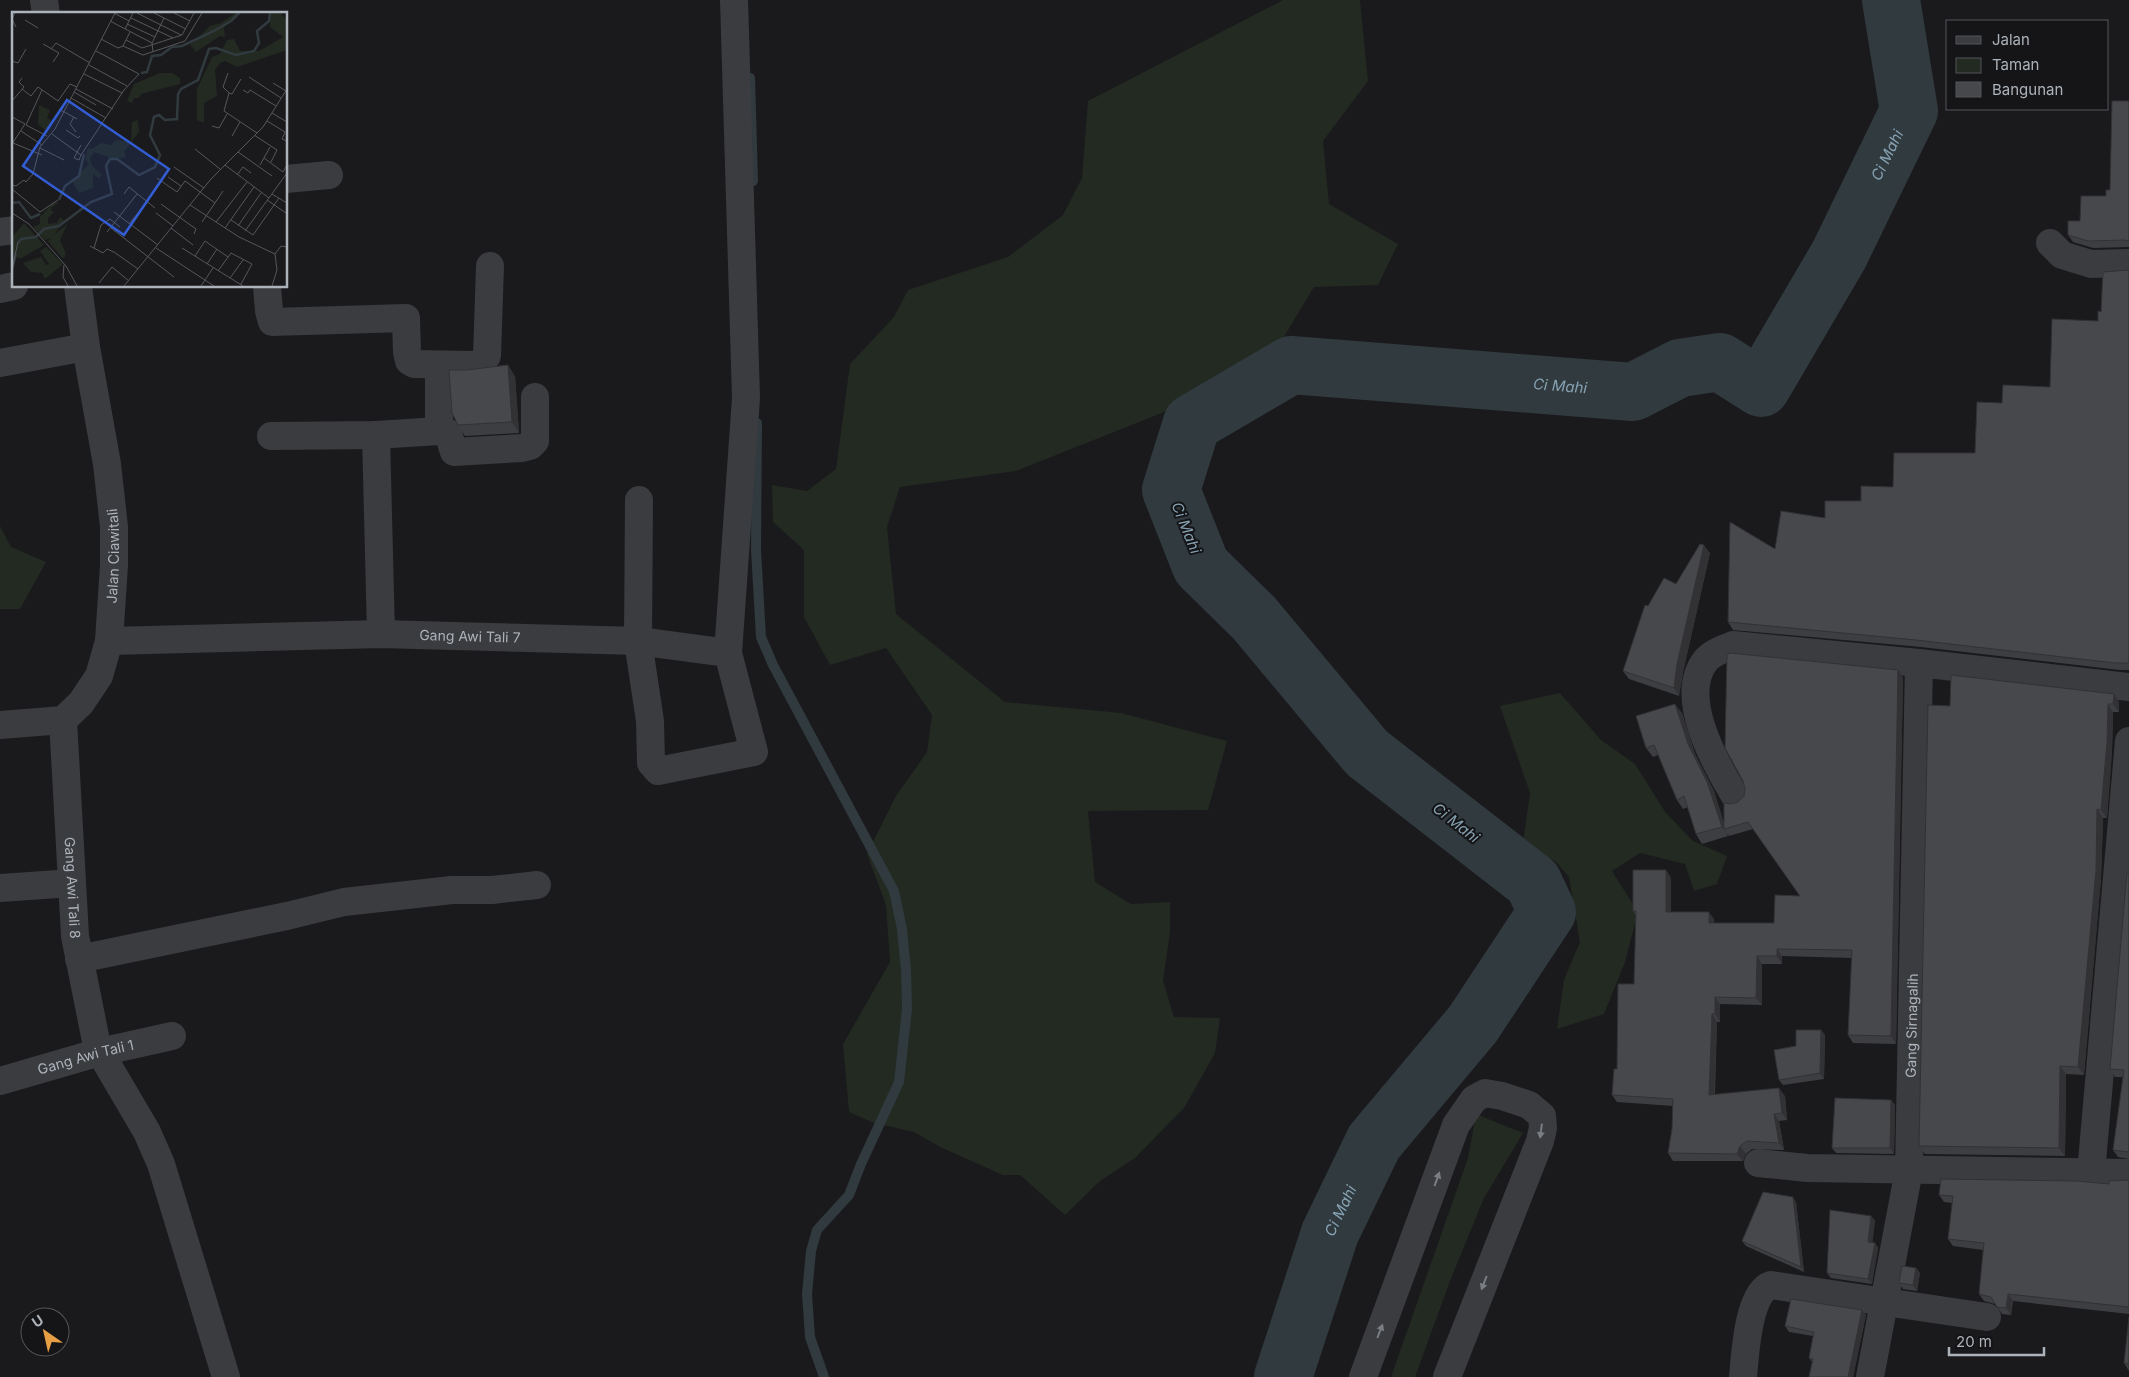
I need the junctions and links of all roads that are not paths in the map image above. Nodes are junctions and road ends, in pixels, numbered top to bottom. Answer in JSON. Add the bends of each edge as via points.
{"nodes":[{"id":1,"x":734,"y":0,"type":"edge"},
{"id":2,"x":329,"y":175,"type":"dead end"},
{"id":3,"x":288,"y":179,"type":"edge"},
{"id":4,"x":2050,"y":243,"type":"dead end"},
{"id":5,"x":2129,"y":263,"type":"edge"},
{"id":6,"x":490,"y":266,"type":"dead end"},
{"id":7,"x":78,"y":288,"type":"edge"},
{"id":8,"x":267,"y":288,"type":"edge"},
{"id":9,"x":86,"y":347,"type":"junction"},
{"id":10,"x":0,"y":363,"type":"edge"},
{"id":11,"x":439,"y":365,"type":"junction"},
{"id":12,"x":534,"y":397,"type":"dead end"},
{"id":13,"x":439,"y":431,"type":"junction"},
{"id":14,"x":376,"y":435,"type":"junction"},
{"id":15,"x":271,"y":436,"type":"dead end"},
{"id":16,"x":638,"y":500,"type":"dead end"},
{"id":17,"x":381,"y":634,"type":"junction"},
{"id":18,"x":638,"y":641,"type":"junction"},
{"id":19,"x":109,"y":642,"type":"junction"},
{"id":20,"x":728,"y":653,"type":"junction"},
{"id":21,"x":1919,"y":663,"type":"junction"},
{"id":22,"x":2129,"y":687,"type":"edge"},
{"id":23,"x":63,"y":720,"type":"junction"},
{"id":24,"x":0,"y":725,"type":"edge"},
{"id":25,"x":2129,"y":741,"type":"edge"},
{"id":26,"x":1734,"y":796,"type":"dead end"},
{"id":27,"x":72,"y":883,"type":"junction"},
{"id":28,"x":537,"y":885,"type":"dead end"},
{"id":29,"x":0,"y":888,"type":"edge"},
{"id":30,"x":80,"y":959,"type":"junction"},
{"id":31,"x":172,"y":1036,"type":"dead end"},
{"id":32,"x":100,"y":1052,"type":"junction"},
{"id":33,"x":0,"y":1081,"type":"edge"},
{"id":34,"x":1758,"y":1162,"type":"dead end"},
{"id":35,"x":1909,"y":1170,"type":"junction"},
{"id":36,"x":2091,"y":1173,"type":"junction"},
{"id":37,"x":2129,"y":1173,"type":"edge"},
{"id":38,"x":1886,"y":1302,"type":"junction"},
{"id":39,"x":1987,"y":1317,"type":"dead end"},
{"id":40,"x":226,"y":1377,"type":"edge"},
{"id":41,"x":1363,"y":1377,"type":"edge"},
{"id":42,"x":1447,"y":1377,"type":"edge"},
{"id":43,"x":1743,"y":1377,"type":"edge"},
{"id":44,"x":1870,"y":1377,"type":"edge"}],
"edges":[{"from":1,"to":20,"type":"street","via":[[746,398]]},
{"from":2,"to":3,"type":"street"},
{"from":4,"to":5,"type":"street","via":[[2062,255],[2091,264]]},
{"from":6,"to":11,"type":"street","via":[[487,356],[476,365]]},
{"from":7,"to":9,"type":"street","name":"Jalan Ciawitali"},
{"from":8,"to":11,"type":"street","via":[[272,322],[406,318],[410,361]]},
{"from":9,"to":10,"type":"street"},
{"from":9,"to":19,"type":"street","name":"Jalan Ciawitali","via":[[107,464],[114,527]]},
{"from":11,"to":13,"type":"street"},
{"from":12,"to":13,"type":"street","via":[[535,441],[530,446],[454,452],[448,433]]},
{"from":13,"to":14,"type":"street"},
{"from":14,"to":15,"type":"street"},
{"from":14,"to":17,"type":"street"},
{"from":16,"to":18,"type":"street"},
{"from":17,"to":18,"type":"street","name":"Gang Awi Tali 7"},
{"from":17,"to":19,"type":"street","name":"Gang Awi Tali 7"},
{"from":18,"to":20,"type":"street","name":"Gang Awi Tali 7"},
{"from":18,"to":20,"type":"street","via":[[650,721],[651,763],[658,772],[754,752]]},
{"from":19,"to":23,"type":"street","name":"Jalan Ciawitali","via":[[99,676],[81,702]]},
{"from":21,"to":22,"type":"street"},
{"from":21,"to":26,"type":"street","via":[[1733,645],[1707,658],[1696,684],[1695,700],[1701,725]]},
{"from":21,"to":35,"type":"street","name":"Gang Sirnagalih"},
{"from":23,"to":24,"type":"street"},
{"from":23,"to":27,"type":"street","name":"Gang Awi Tali 8"},
{"from":25,"to":36,"type":"street"},
{"from":27,"to":29,"type":"street"},
{"from":27,"to":30,"type":"street","name":"Gang Awi Tali 8","via":[[75,936]]},
{"from":28,"to":30,"type":"street","via":[[344,902]]},
{"from":30,"to":32,"type":"street","name":"Gang Awi Tali 8"},
{"from":31,"to":32,"type":"street","name":"Gang Awi Tali 1"},
{"from":32,"to":33,"type":"street","name":"Gang Awi Tali 1"},
{"from":32,"to":40,"type":"street","name":"Gang Awi Tali 8","via":[[147,1132],[161,1164]]},
{"from":34,"to":35,"type":"street","via":[[1807,1168]]},
{"from":35,"to":36,"type":"street"},
{"from":35,"to":38,"type":"street","name":"Gang Sirnagalih"},
{"from":36,"to":37,"type":"street"},
{"from":38,"to":39,"type":"street"},
{"from":38,"to":43,"type":"street","via":[[1765,1286],[1755,1304],[1748,1331]]},
{"from":38,"to":44,"type":"street","name":"Gang Sirnagalih"},
{"from":41,"to":42,"type":"street","one_way":true,"via":[[1456,1125],[1474,1098],[1485,1093],[1529,1105],[1542,1116],[1543,1128]]}]}
